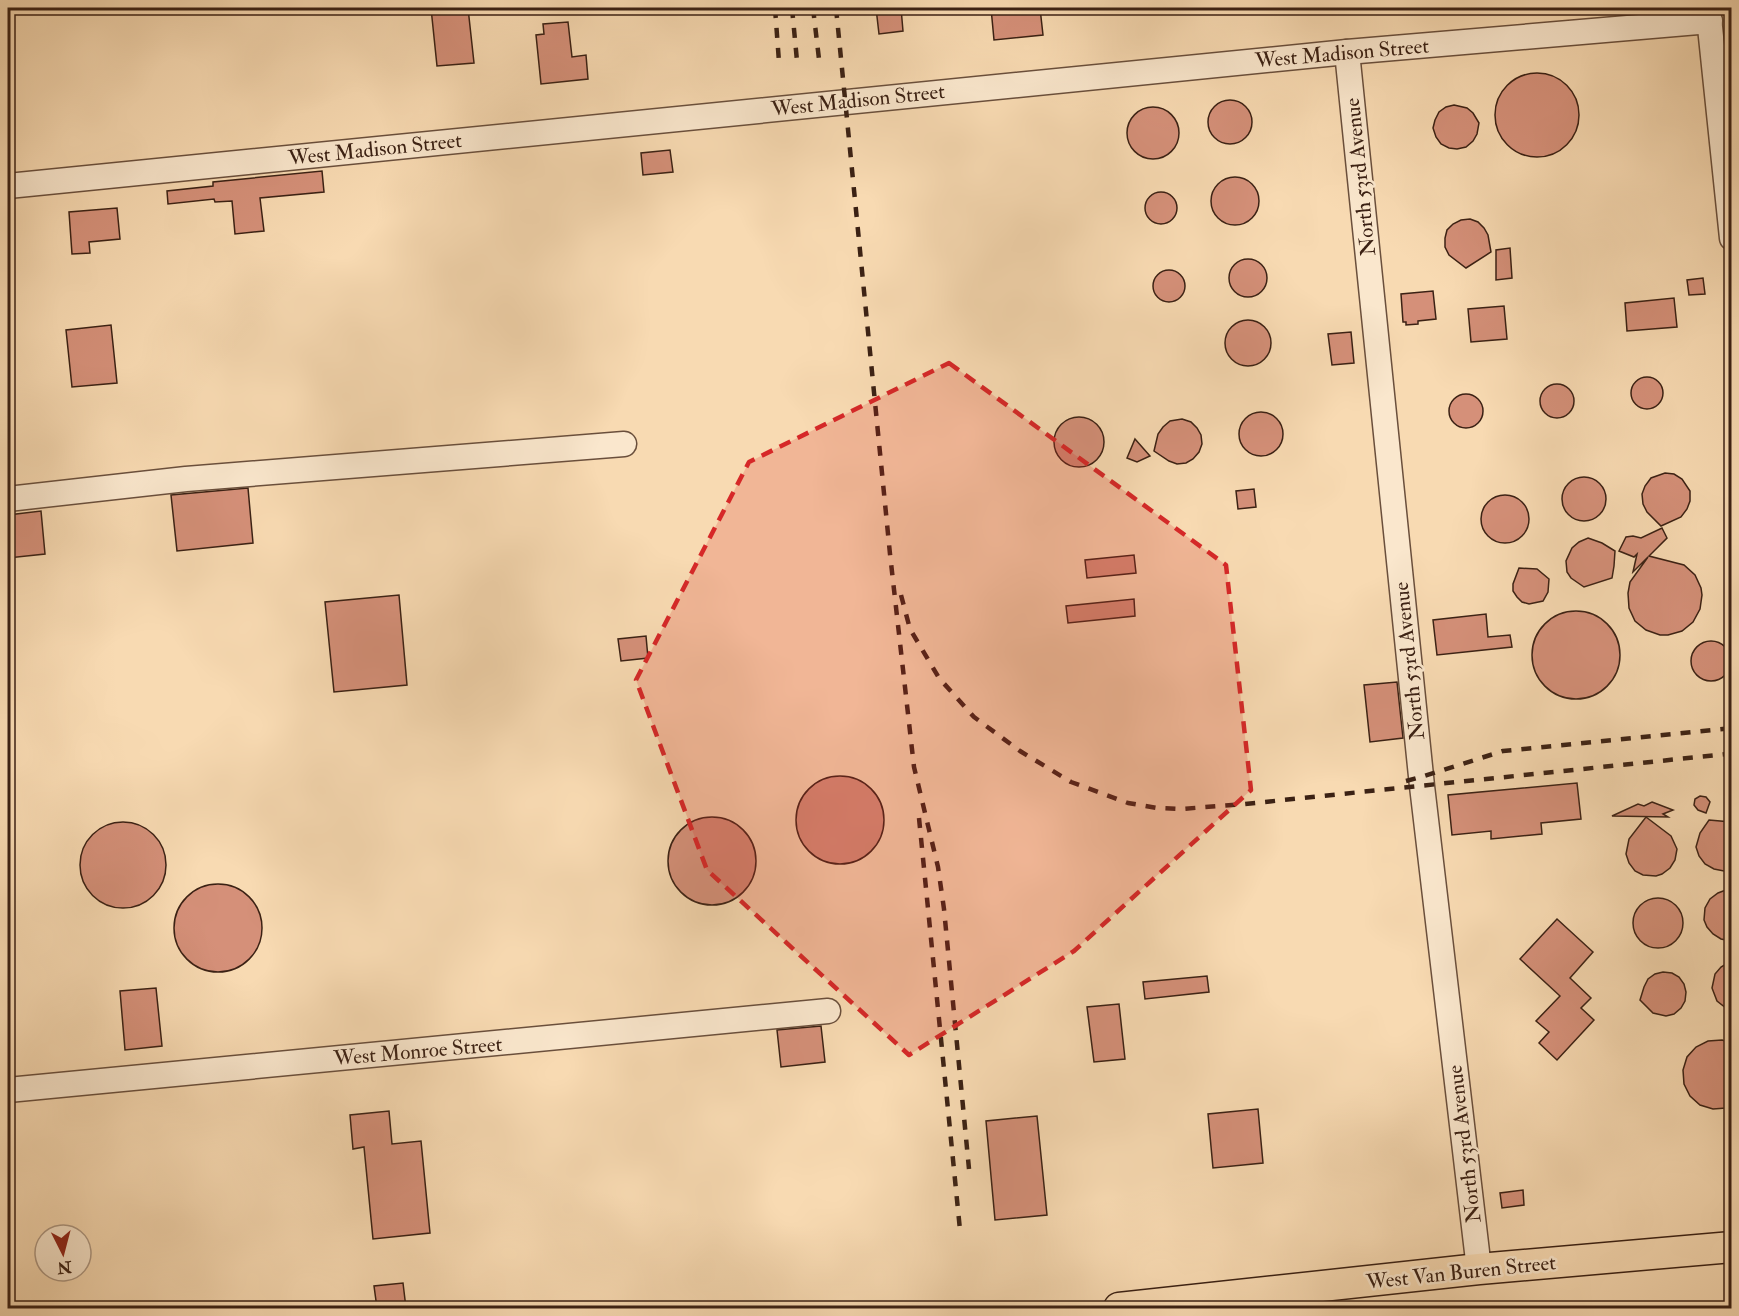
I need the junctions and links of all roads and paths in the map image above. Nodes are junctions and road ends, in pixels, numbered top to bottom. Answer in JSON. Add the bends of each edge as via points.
{"nodes":[{"id":1,"x":1709,"y":14,"type":"edge"},
{"id":2,"x":1347,"y":52,"type":"junction"},
{"id":3,"x":8,"y":186,"type":"edge"},
{"id":4,"x":1731,"y":238,"type":"edge"},
{"id":5,"x":624,"y":444,"type":"dead end"},
{"id":6,"x":8,"y":499,"type":"edge"},
{"id":7,"x":828,"y":1011,"type":"dead end"},
{"id":8,"x":8,"y":1090,"type":"edge"},
{"id":9,"x":1731,"y":1247,"type":"edge"},
{"id":10,"x":1479,"y":1269,"type":"junction"},
{"id":11,"x":1119,"y":1308,"type":"edge"}],
"edges":[{"from":1,"to":2,"type":"street","name":"West Madison Street"},
{"from":1,"to":4,"type":"street"},
{"from":2,"to":3,"type":"street","name":"West Madison Street"},
{"from":2,"to":10,"type":"street","name":"North 53rd Avenue","via":[[1422,786]]},
{"from":5,"to":6,"type":"street","via":[[186,480]]},
{"from":7,"to":8,"type":"street","name":"West Monroe Street"},
{"from":9,"to":10,"type":"main road","name":"West Van Buren Street"},
{"from":10,"to":11,"type":"main road","name":"West Van Buren Street"}]}
